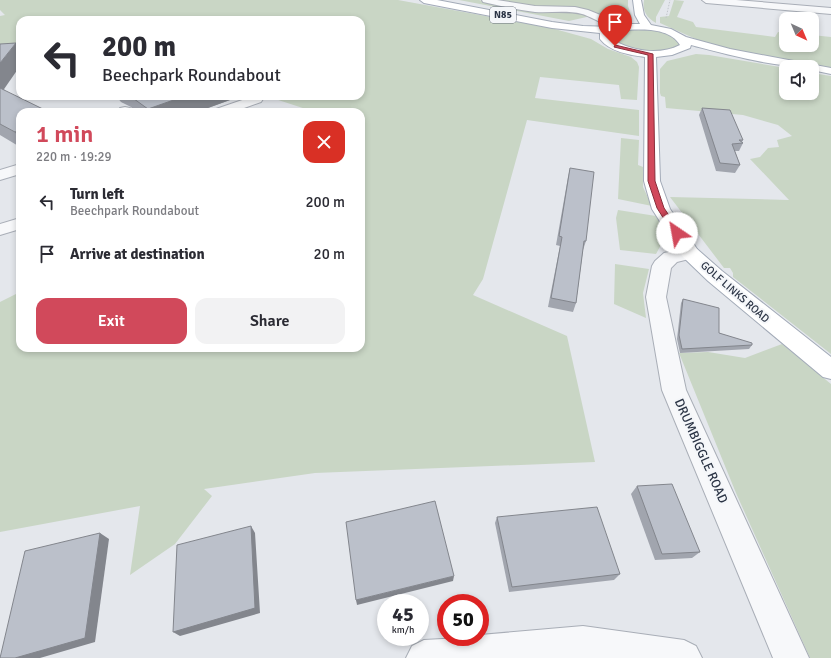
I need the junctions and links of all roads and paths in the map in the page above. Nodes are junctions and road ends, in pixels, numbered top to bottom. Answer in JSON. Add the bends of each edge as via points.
{"nodes":[{"id":1,"x":424,"y":0,"type":"edge"},
{"id":2,"x":486,"y":0,"type":"edge"},
{"id":3,"x":637,"y":0,"type":"edge"},
{"id":4,"x":706,"y":0,"type":"edge"},
{"id":5,"x":831,"y":11,"type":"edge"},
{"id":6,"x":552,"y":24,"type":"junction"},
{"id":7,"x":622,"y":27,"type":"junction"},
{"id":8,"x":649,"y":28,"type":"junction"},
{"id":9,"x":611,"y":30,"type":"junction"},
{"id":10,"x":605,"y":39,"type":"junction"},
{"id":11,"x":684,"y":40,"type":"junction"},
{"id":12,"x":679,"y":51,"type":"junction"},
{"id":13,"x":650,"y":54,"type":"junction"},
{"id":14,"x":778,"y":62,"type":"joint"},
{"id":15,"x":819,"y":69,"type":"edge"},
{"id":16,"x":831,"y":71,"type":"edge"},
{"id":17,"x":254,"y":100,"type":"edge"},
{"id":18,"x":232,"y":108,"type":"edge"},
{"id":19,"x":16,"y":170,"type":"edge"},
{"id":20,"x":0,"y":175,"type":"edge"},
{"id":21,"x":16,"y":224,"type":"edge"},
{"id":22,"x":0,"y":230,"type":"edge"},
{"id":23,"x":690,"y":252,"type":"junction"},
{"id":24,"x":831,"y":370,"type":"edge"},
{"id":25,"x":424,"y":658,"type":"edge"},
{"id":26,"x":684,"y":658,"type":"edge"},
{"id":27,"x":791,"y":658,"type":"edge"}],
"edges":[{"from":1,"to":6,"type":"main road","number":"N85"},
{"from":2,"to":7,"type":"street","via":[[535,9],[585,12]]},
{"from":3,"to":8,"type":"main road","via":[[637,11],[643,24]]},
{"from":4,"to":5,"type":"street"},
{"from":6,"to":9,"type":"main road","number":"N85"},
{"from":6,"to":10,"type":"main road","number":"N85"},
{"from":7,"to":8,"type":"main road","number":"N85"},
{"from":7,"to":9,"type":"main road","number":"N85"},
{"from":8,"to":11,"type":"main road","number":"N85","via":[[666,31]]},
{"from":9,"to":10,"type":"main road","via":[[605,33]]},
{"from":10,"to":13,"type":"main road","number":"N85","via":[[615,46]]},
{"from":11,"to":12,"type":"main road","via":[[686,46]]},
{"from":11,"to":14,"type":"main road","number":"N85"},
{"from":12,"to":13,"type":"main road","number":"N85"},
{"from":12,"to":14,"type":"main road","number":"N85"},
{"from":13,"to":23,"type":"main road","name":"GOLF LINKS ROAD","via":[[652,181],[661,208]]},
{"from":15,"to":16,"type":"main road","number":"N85"},
{"from":17,"to":18,"type":"street"},
{"from":19,"to":20,"type":"street"},
{"from":21,"to":22,"type":"street"},
{"from":23,"to":24,"type":"main road","name":"GOLF LINKS ROAD","via":[[714,276]]},
{"from":23,"to":27,"type":"street","name":"DRUMBIGGLE ROAD","via":[[671,256],[662,266],[656,297],[674,390]]},
{"from":25,"to":26,"type":"street","via":[[583,643]]}]}
